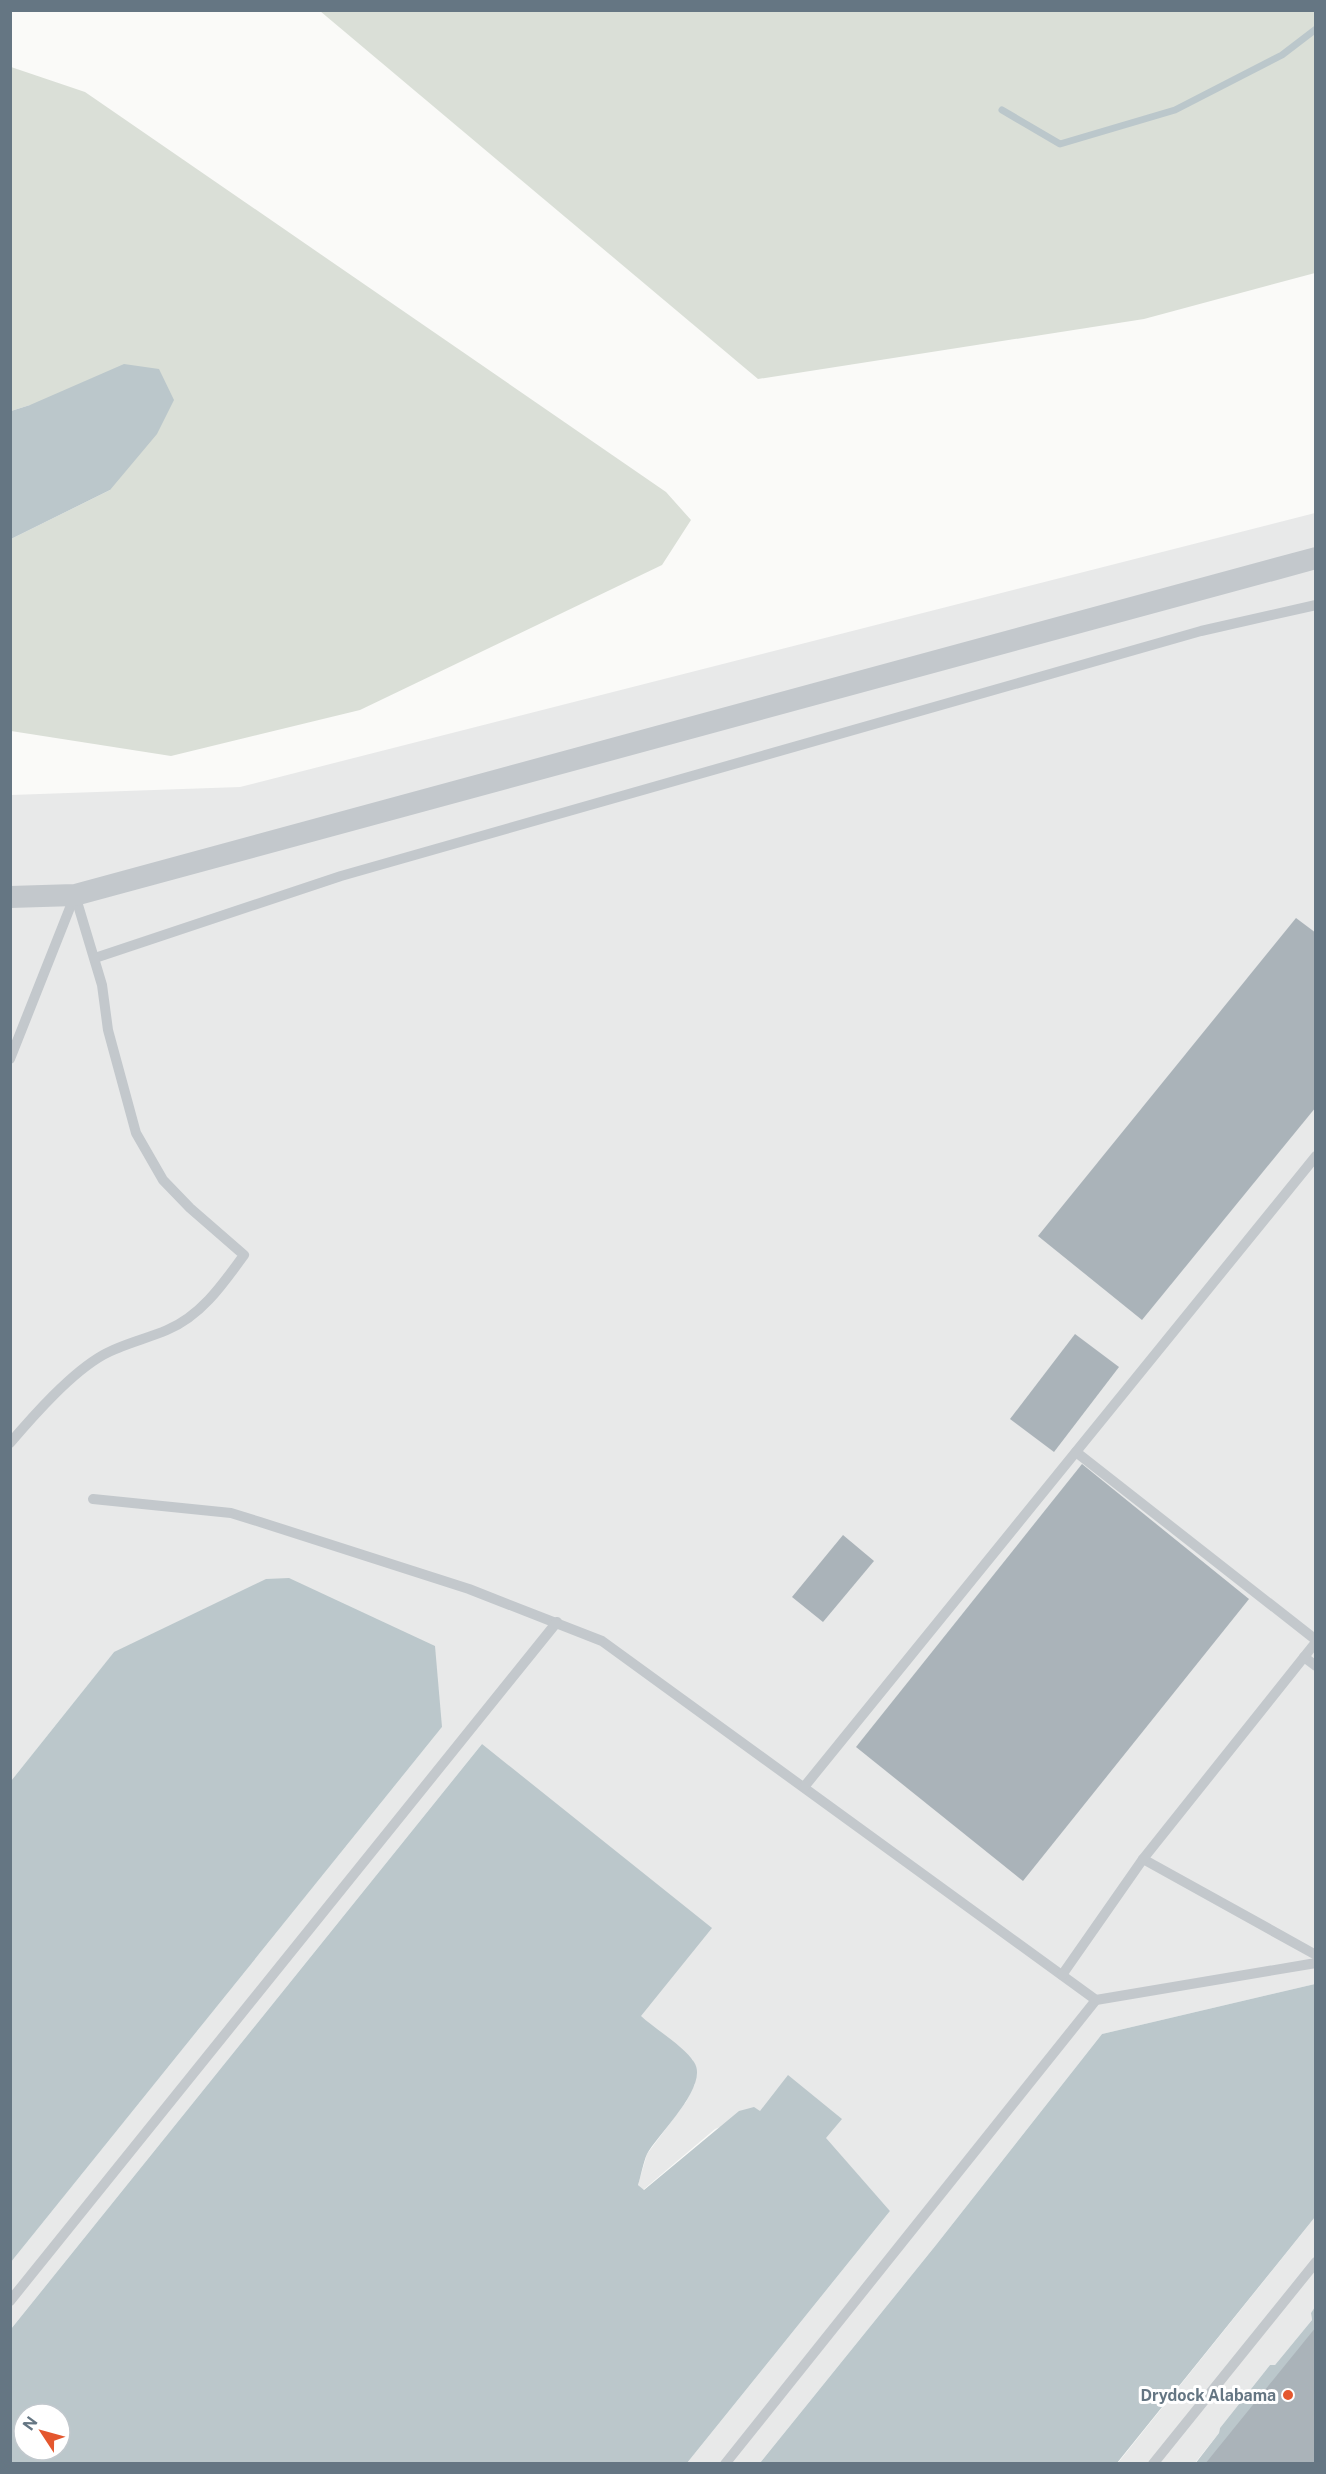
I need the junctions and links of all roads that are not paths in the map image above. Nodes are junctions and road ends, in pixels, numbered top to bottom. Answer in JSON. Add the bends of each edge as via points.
{"nodes":[{"id":1,"x":1316,"y":558,"type":"edge"},
{"id":2,"x":1316,"y":605,"type":"edge"},
{"id":3,"x":75,"y":895,"type":"junction"},
{"id":4,"x":10,"y":897,"type":"edge"},
{"id":5,"x":95,"y":958,"type":"junction"},
{"id":6,"x":10,"y":1059,"type":"edge"},
{"id":7,"x":1316,"y":1156,"type":"edge"},
{"id":8,"x":10,"y":1443,"type":"edge"},
{"id":9,"x":1076,"y":1452,"type":"junction"},
{"id":10,"x":93,"y":1499,"type":"dead end"},
{"id":11,"x":557,"y":1622,"type":"junction"},
{"id":12,"x":1316,"y":1641,"type":"edge"},
{"id":13,"x":1304,"y":1657,"type":"junction"},
{"id":14,"x":1316,"y":1666,"type":"edge"},
{"id":15,"x":804,"y":1786,"type":"junction"},
{"id":16,"x":1143,"y":1859,"type":"junction"},
{"id":17,"x":1316,"y":1954,"type":"edge"},
{"id":18,"x":1316,"y":1963,"type":"edge"},
{"id":19,"x":1062,"y":1975,"type":"junction"},
{"id":20,"x":1096,"y":2000,"type":"junction"},
{"id":21,"x":1316,"y":2262,"type":"edge"},
{"id":22,"x":10,"y":2301,"type":"edge"},
{"id":23,"x":725,"y":2463,"type":"edge"},
{"id":24,"x":1153,"y":2463,"type":"edge"}],
"edges":[{"from":1,"to":3,"type":"street"},
{"from":2,"to":5,"type":"lane","via":[[1201,631],[341,876]]},
{"from":3,"to":4,"type":"street"},
{"from":3,"to":5,"type":"lane"},
{"from":3,"to":6,"type":"lane"},
{"from":5,"to":8,"type":"lane","via":[[108,1030],[136,1133],[163,1180],[244,1255],[191,1318],[102,1355],[66,1383]]},
{"from":7,"to":9,"type":"lane"},
{"from":9,"to":12,"type":"lane"},
{"from":9,"to":15,"type":"lane"},
{"from":10,"to":11,"type":"lane","via":[[231,1513]]},
{"from":11,"to":15,"type":"lane","via":[[602,1641]]},
{"from":11,"to":22,"type":"lane"},
{"from":12,"to":13,"type":"lane"},
{"from":13,"to":14,"type":"lane"},
{"from":13,"to":16,"type":"lane"},
{"from":15,"to":19,"type":"lane"},
{"from":16,"to":17,"type":"lane"},
{"from":16,"to":19,"type":"lane"},
{"from":18,"to":20,"type":"lane"},
{"from":19,"to":20,"type":"lane"},
{"from":20,"to":23,"type":"lane"},
{"from":21,"to":24,"type":"lane"}]}
